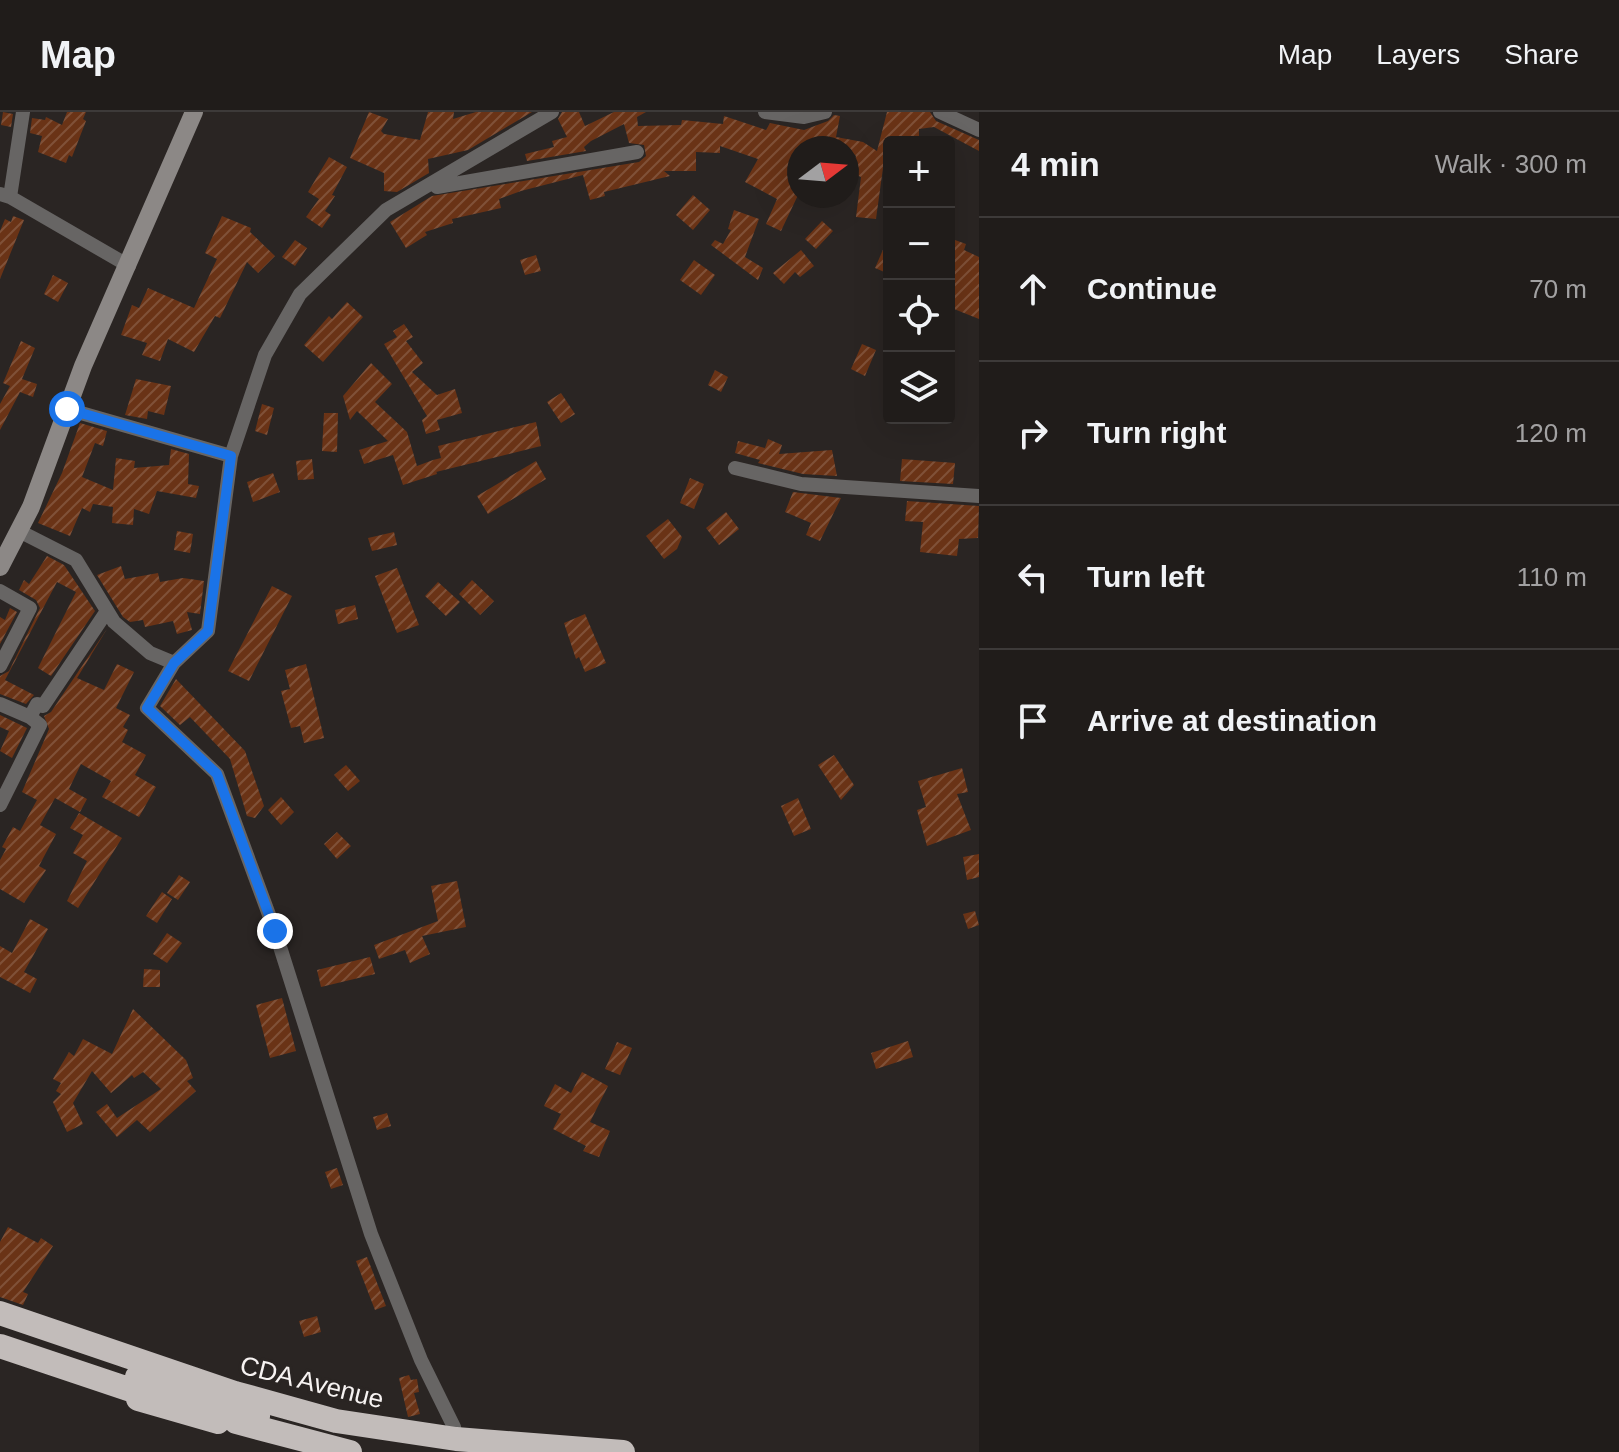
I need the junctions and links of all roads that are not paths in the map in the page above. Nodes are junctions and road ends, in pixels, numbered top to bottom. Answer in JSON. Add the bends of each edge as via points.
{"nodes":[{"id":1,"x":23,"y":112,"type":"edge"},
{"id":2,"x":194,"y":112,"type":"edge"},
{"id":3,"x":552,"y":112,"type":"edge"},
{"id":4,"x":765,"y":112,"type":"edge"},
{"id":5,"x":825,"y":112,"type":"edge"},
{"id":6,"x":940,"y":112,"type":"edge"},
{"id":7,"x":979,"y":130,"type":"edge"},
{"id":8,"x":637,"y":152,"type":"dead end"},
{"id":9,"x":424,"y":190,"type":"junction"},
{"id":10,"x":5,"y":195,"type":"edge"},
{"id":11,"x":129,"y":266,"type":"junction"},
{"id":12,"x":67,"y":409,"type":"junction"},
{"id":13,"x":231,"y":456,"type":"junction"},
{"id":14,"x":735,"y":468,"type":"dead end"},
{"id":15,"x":979,"y":496,"type":"edge"},
{"id":16,"x":19,"y":531,"type":"junction"},
{"id":17,"x":0,"y":567,"type":"edge"},
{"id":18,"x":0,"y":591,"type":"edge"},
{"id":19,"x":107,"y":611,"type":"junction"},
{"id":20,"x":174,"y":663,"type":"junction"},
{"id":21,"x":0,"y":666,"type":"edge"},
{"id":22,"x":0,"y":704,"type":"edge"},
{"id":23,"x":30,"y":717,"type":"junction"},
{"id":24,"x":0,"y":805,"type":"edge"},
{"id":25,"x":0,"y":1313,"type":"edge"},
{"id":26,"x":0,"y":1325,"type":"edge"},
{"id":27,"x":0,"y":1346,"type":"edge"},
{"id":28,"x":0,"y":1356,"type":"edge"},
{"id":29,"x":456,"y":1439,"type":"junction"},
{"id":30,"x":324,"y":1452,"type":"edge"},
{"id":31,"x":350,"y":1452,"type":"edge"},
{"id":32,"x":522,"y":1452,"type":"edge"},
{"id":33,"x":623,"y":1452,"type":"edge"}],
"edges":[{"from":1,"to":10,"type":"street"},
{"from":2,"to":11,"type":"main road"},
{"from":3,"to":9,"type":"street"},
{"from":4,"to":5,"type":"street","via":[[804,117]]},
{"from":6,"to":7,"type":"street"},
{"from":8,"to":9,"type":"street"},
{"from":9,"to":13,"type":"street","via":[[386,210],[300,294],[265,355]]},
{"from":10,"to":11,"type":"street"},
{"from":11,"to":12,"type":"main road"},
{"from":12,"to":13,"type":"street"},
{"from":12,"to":16,"type":"main road"},
{"from":13,"to":20,"type":"street","via":[[208,631]]},
{"from":14,"to":15,"type":"street","via":[[801,484]]},
{"from":16,"to":17,"type":"main road"},
{"from":16,"to":19,"type":"street","via":[[76,560]]},
{"from":18,"to":21,"type":"street","via":[[30,608]]},
{"from":19,"to":20,"type":"street","via":[[150,653]]},
{"from":19,"to":23,"type":"street","via":[[43,706],[37,704]]},
{"from":20,"to":29,"type":"street","via":[[147,708],[217,774],[275,931],[371,1234]]},
{"from":22,"to":23,"type":"street"},
{"from":23,"to":24,"type":"street","via":[[40,725]]},
{"from":25,"to":29,"type":"highway","name":"CDA Avenue","via":[[304,1413]]},
{"from":26,"to":32,"type":"highway","via":[[212,1403],[317,1432]]},
{"from":27,"to":31,"type":"highway","via":[[128,1390]]},
{"from":28,"to":30,"type":"highway"},
{"from":29,"to":33,"type":"highway","name":"CDA Avenue"}]}
